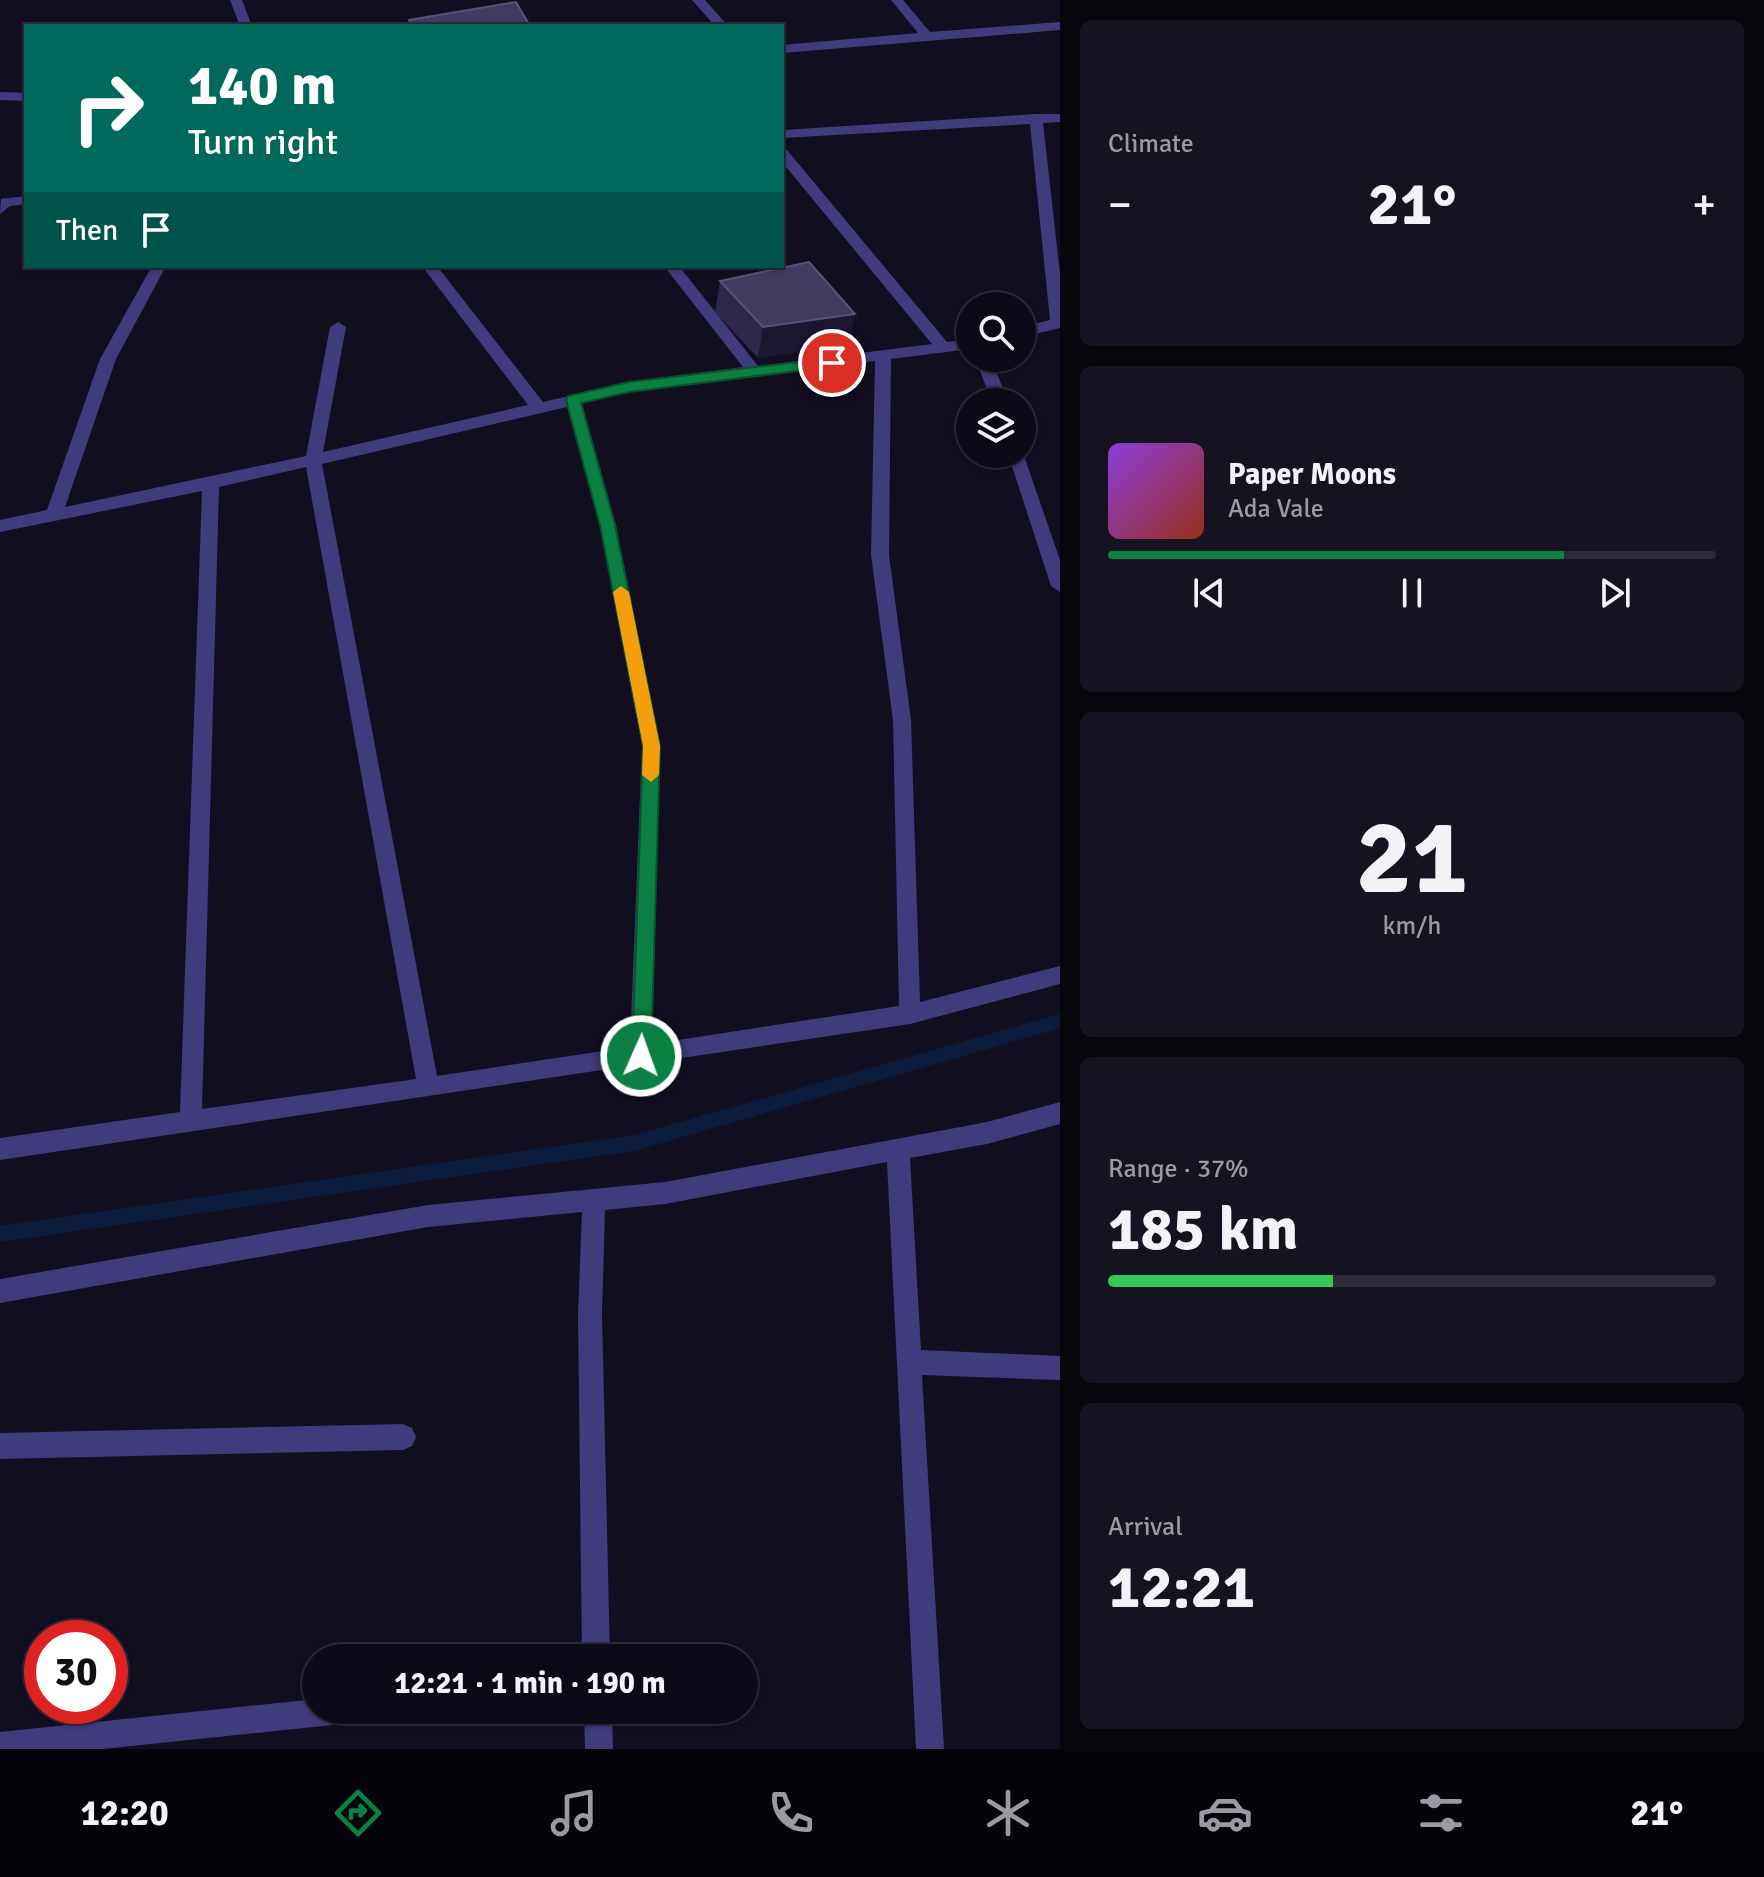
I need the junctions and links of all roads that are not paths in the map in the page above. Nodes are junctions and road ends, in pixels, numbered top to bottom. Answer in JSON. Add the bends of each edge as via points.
{"nodes":[{"id":1,"x":236,"y":0,"type":"edge"},
{"id":2,"x":698,"y":0,"type":"edge"},
{"id":3,"x":897,"y":0,"type":"edge"},
{"id":4,"x":245,"y":24,"type":"edge"},
{"id":5,"x":720,"y":24,"type":"edge"},
{"id":6,"x":1060,"y":26,"type":"edge"},
{"id":7,"x":927,"y":36,"type":"junction"},
{"id":8,"x":784,"y":49,"type":"edge"},
{"id":9,"x":0,"y":96,"type":"edge"},
{"id":10,"x":24,"y":97,"type":"edge"},
{"id":11,"x":1036,"y":118,"type":"junction"},
{"id":12,"x":1060,"y":118,"type":"edge"},
{"id":13,"x":784,"y":134,"type":"edge"},
{"id":14,"x":784,"y":155,"type":"edge"},
{"id":15,"x":24,"y":200,"type":"edge"},
{"id":16,"x":0,"y":210,"type":"edge"},
{"id":17,"x":158,"y":268,"type":"edge"},
{"id":18,"x":431,"y":268,"type":"edge"},
{"id":19,"x":673,"y":268,"type":"edge"},
{"id":20,"x":1059,"y":324,"type":"edge"},
{"id":21,"x":338,"y":327,"type":"dead end"},
{"id":22,"x":1036,"y":329,"type":"edge"},
{"id":23,"x":956,"y":347,"type":"edge"},
{"id":24,"x":945,"y":349,"type":"junction"},
{"id":25,"x":883,"y":357,"type":"junction"},
{"id":26,"x":755,"y":372,"type":"junction"},
{"id":27,"x":573,"y":400,"type":"junction"},
{"id":28,"x":539,"y":408,"type":"junction"},
{"id":29,"x":313,"y":460,"type":"junction"},
{"id":30,"x":1021,"y":468,"type":"edge"},
{"id":31,"x":211,"y":483,"type":"junction"},
{"id":32,"x":54,"y":515,"type":"junction"},
{"id":33,"x":0,"y":526,"type":"edge"},
{"id":34,"x":1060,"y":586,"type":"edge"},
{"id":35,"x":1060,"y":975,"type":"edge"},
{"id":36,"x":910,"y":1014,"type":"junction"},
{"id":37,"x":641,"y":1056,"type":"junction"},
{"id":38,"x":428,"y":1087,"type":"junction"},
{"id":39,"x":1060,"y":1113,"type":"edge"},
{"id":40,"x":191,"y":1121,"type":"junction"},
{"id":41,"x":0,"y":1149,"type":"edge"},
{"id":42,"x":898,"y":1149,"type":"junction"},
{"id":43,"x":594,"y":1200,"type":"junction"},
{"id":44,"x":0,"y":1291,"type":"edge"},
{"id":45,"x":909,"y":1362,"type":"junction"},
{"id":46,"x":1060,"y":1368,"type":"edge"},
{"id":47,"x":403,"y":1437,"type":"dead end"},
{"id":48,"x":0,"y":1446,"type":"edge"},
{"id":49,"x":596,"y":1644,"type":"edge"},
{"id":50,"x":302,"y":1714,"type":"edge"},
{"id":51,"x":598,"y":1724,"type":"edge"},
{"id":52,"x":0,"y":1746,"type":"edge"},
{"id":53,"x":599,"y":1749,"type":"edge"},
{"id":54,"x":930,"y":1749,"type":"edge"}],
"edges":[{"from":1,"to":4,"type":"street"},
{"from":2,"to":5,"type":"street"},
{"from":3,"to":7,"type":"street"},
{"from":6,"to":7,"type":"street"},
{"from":7,"to":8,"type":"street"},
{"from":9,"to":10,"type":"street"},
{"from":11,"to":12,"type":"street"},
{"from":11,"to":13,"type":"street"},
{"from":11,"to":20,"type":"street"},
{"from":14,"to":24,"type":"street"},
{"from":15,"to":16,"type":"street","via":[[6,202]]},
{"from":17,"to":32,"type":"street","via":[[108,359]]},
{"from":18,"to":28,"type":"street"},
{"from":19,"to":26,"type":"street"},
{"from":20,"to":22,"type":"street"},
{"from":21,"to":29,"type":"street"},
{"from":23,"to":24,"type":"street"},
{"from":24,"to":25,"type":"street"},
{"from":25,"to":26,"type":"street"},
{"from":25,"to":36,"type":"street","via":[[880,555],[902,720]]},
{"from":26,"to":27,"type":"street","via":[[629,387]]},
{"from":27,"to":28,"type":"street"},
{"from":27,"to":37,"type":"street","via":[[608,525],[651,746]]},
{"from":28,"to":29,"type":"street"},
{"from":29,"to":31,"type":"street"},
{"from":29,"to":38,"type":"street"},
{"from":30,"to":34,"type":"street"},
{"from":31,"to":32,"type":"street"},
{"from":31,"to":40,"type":"street"},
{"from":32,"to":33,"type":"street"},
{"from":35,"to":36,"type":"street"},
{"from":36,"to":37,"type":"street"},
{"from":37,"to":38,"type":"street"},
{"from":38,"to":40,"type":"street"},
{"from":39,"to":42,"type":"street"},
{"from":40,"to":41,"type":"street"},
{"from":42,"to":43,"type":"street","via":[[665,1193]]},
{"from":42,"to":45,"type":"street"},
{"from":43,"to":44,"type":"street","via":[[428,1216]]},
{"from":43,"to":49,"type":"street","via":[[590,1313]]},
{"from":45,"to":46,"type":"street"},
{"from":45,"to":54,"type":"street"},
{"from":47,"to":48,"type":"street"},
{"from":50,"to":52,"type":"street"},
{"from":51,"to":53,"type":"street"}]}
